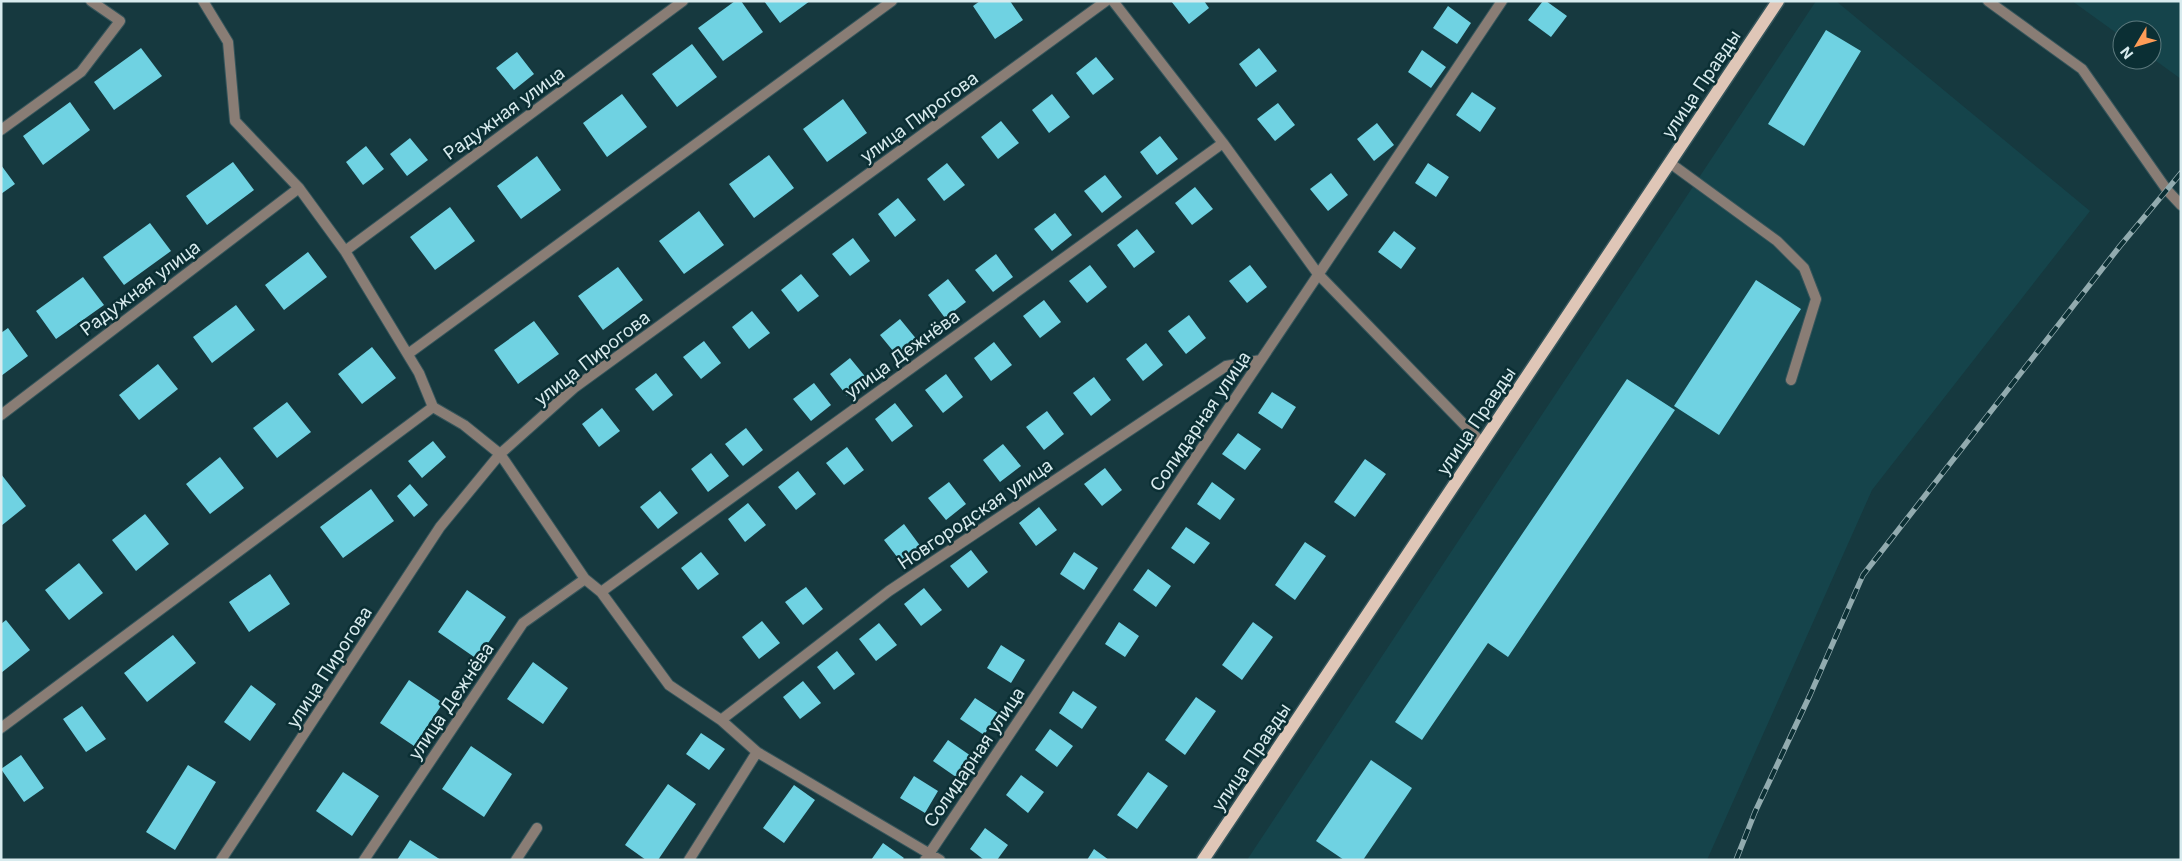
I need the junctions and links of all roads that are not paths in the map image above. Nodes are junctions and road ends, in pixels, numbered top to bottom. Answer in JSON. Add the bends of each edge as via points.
{"nodes":[{"id":1,"x":91,"y":1,"type":"edge"},
{"id":2,"x":204,"y":1,"type":"edge"},
{"id":3,"x":683,"y":1,"type":"edge"},
{"id":4,"x":892,"y":1,"type":"edge"},
{"id":5,"x":1106,"y":1,"type":"edge"},
{"id":6,"x":1113,"y":1,"type":"edge"},
{"id":7,"x":1502,"y":1,"type":"edge"},
{"id":8,"x":1778,"y":1,"type":"edge"},
{"id":9,"x":1988,"y":1,"type":"edge"},
{"id":10,"x":1,"y":130,"type":"edge"},
{"id":11,"x":1223,"y":143,"type":"junction"},
{"id":12,"x":1670,"y":163,"type":"junction"},
{"id":13,"x":299,"y":188,"type":"junction"},
{"id":14,"x":2181,"y":205,"type":"edge"},
{"id":15,"x":345,"y":250,"type":"junction"},
{"id":16,"x":1318,"y":274,"type":"junction"},
{"id":17,"x":408,"y":354,"type":"junction"},
{"id":18,"x":1261,"y":360,"type":"junction"},
{"id":19,"x":1791,"y":380,"type":"dead end"},
{"id":20,"x":433,"y":407,"type":"junction"},
{"id":21,"x":1,"y":415,"type":"edge"},
{"id":22,"x":1482,"y":444,"type":"junction"},
{"id":23,"x":500,"y":454,"type":"junction"},
{"id":24,"x":586,"y":579,"type":"junction"},
{"id":25,"x":601,"y":592,"type":"junction"},
{"id":26,"x":721,"y":720,"type":"junction"},
{"id":27,"x":1,"y":728,"type":"edge"},
{"id":28,"x":757,"y":752,"type":"junction"},
{"id":29,"x":537,"y":828,"type":"dead end"},
{"id":30,"x":927,"y":856,"type":"edge"},
{"id":31,"x":221,"y":860,"type":"edge"},
{"id":32,"x":364,"y":860,"type":"edge"},
{"id":33,"x":516,"y":860,"type":"edge"},
{"id":34,"x":689,"y":860,"type":"edge"},
{"id":35,"x":940,"y":860,"type":"edge"},
{"id":36,"x":1203,"y":860,"type":"edge"}],
"edges":[{"from":1,"to":10,"type":"street","via":[[120,21],[81,72]]},
{"from":2,"to":13,"type":"street","via":[[228,42],[235,122]]},
{"from":3,"to":15,"type":"street","name":"Радужная улица"},
{"from":4,"to":17,"type":"street"},
{"from":5,"to":23,"type":"street","name":"улица Пирогова","via":[[574,388]]},
{"from":6,"to":11,"type":"street"},
{"from":7,"to":16,"type":"street","name":"Солидарная улица"},
{"from":8,"to":12,"type":"main road","name":"улица Правды"},
{"from":9,"to":14,"type":"street","via":[[2082,69]]},
{"from":11,"to":16,"type":"street"},
{"from":11,"to":25,"type":"street","name":"улица Дежнёва"},
{"from":12,"to":19,"type":"street","via":[[1777,241],[1804,268],[1816,299]]},
{"from":12,"to":22,"type":"main road","name":"улица Правды"},
{"from":13,"to":15,"type":"street"},
{"from":13,"to":21,"type":"street","name":"Радужная улица"},
{"from":15,"to":17,"type":"street"},
{"from":16,"to":18,"type":"street","name":"Солидарная улица"},
{"from":16,"to":22,"type":"street"},
{"from":17,"to":20,"type":"street"},
{"from":18,"to":26,"type":"street","name":"Новгородская улица","via":[[1226,366],[1193,388],[889,591]]},
{"from":18,"to":30,"type":"street","name":"Солидарная улица"},
{"from":20,"to":23,"type":"street","via":[[464,425]]},
{"from":20,"to":27,"type":"street"},
{"from":22,"to":36,"type":"main road","name":"улица Правды"},
{"from":23,"to":24,"type":"street"},
{"from":23,"to":31,"type":"street","name":"улица Пирогова","via":[[440,527]]},
{"from":24,"to":25,"type":"street"},
{"from":24,"to":32,"type":"street","name":"улица Дежнёва","via":[[523,623]]},
{"from":25,"to":26,"type":"street","via":[[669,686]]},
{"from":26,"to":28,"type":"street"},
{"from":28,"to":30,"type":"street"},
{"from":28,"to":34,"type":"street"},
{"from":29,"to":33,"type":"street"},
{"from":30,"to":35,"type":"street"}]}
